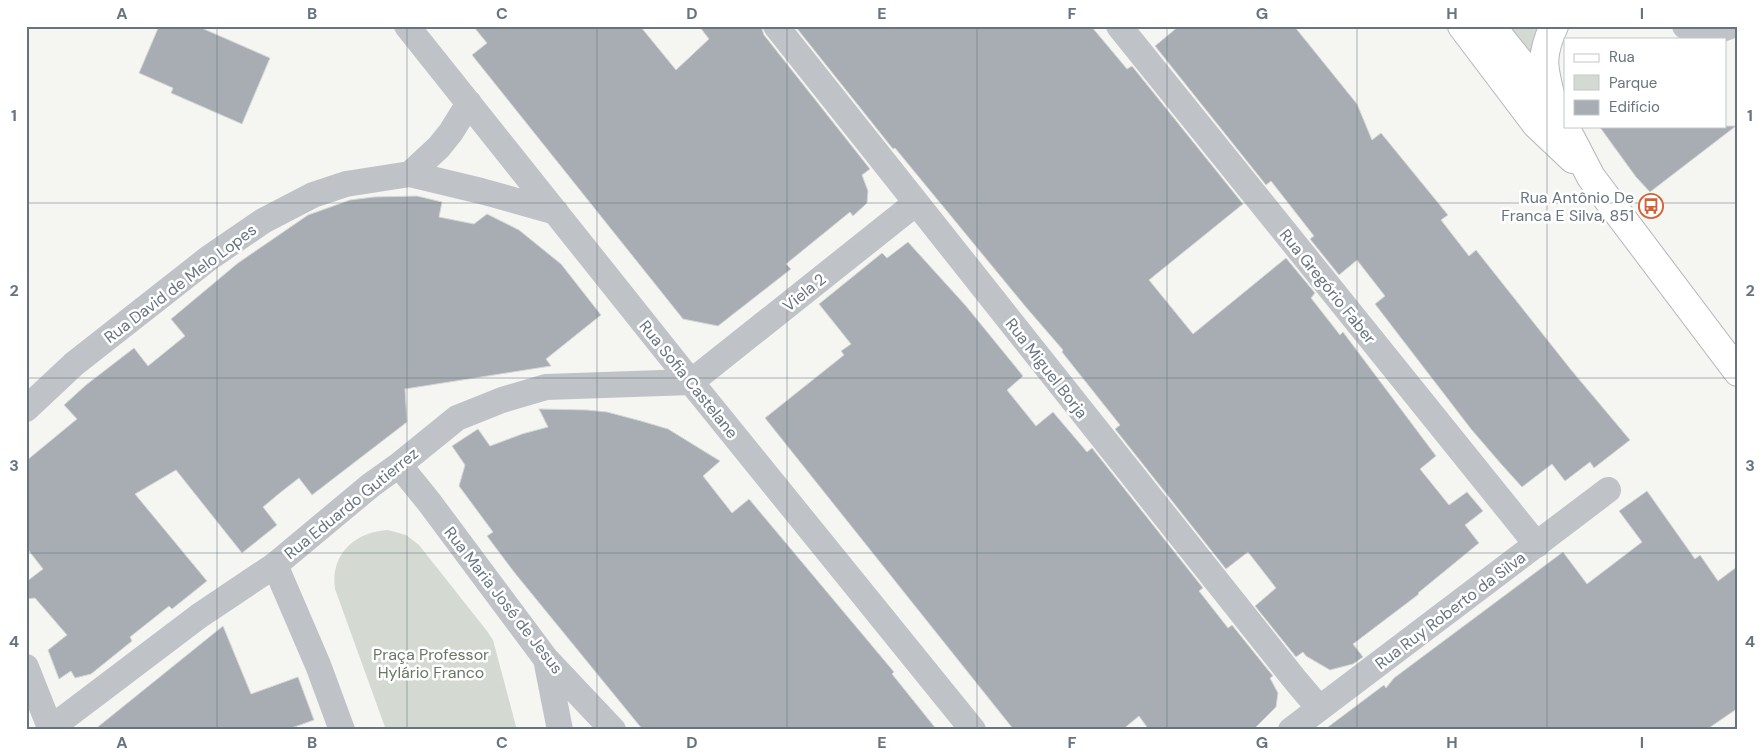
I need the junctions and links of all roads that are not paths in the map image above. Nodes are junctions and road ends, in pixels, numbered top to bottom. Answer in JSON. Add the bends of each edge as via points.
{"nodes":[{"id":1,"x":407,"y":26,"type":"edge"},
{"id":2,"x":776,"y":26,"type":"edge"},
{"id":3,"x":1119,"y":26,"type":"edge"},
{"id":4,"x":1462,"y":26,"type":"edge"},
{"id":5,"x":1491,"y":26,"type":"edge"},
{"id":6,"x":1554,"y":26,"type":"edge"},
{"id":7,"x":1685,"y":26,"type":"edge"},
{"id":8,"x":1730,"y":26,"type":"edge"},
{"id":9,"x":1552,"y":102,"type":"junction"},
{"id":10,"x":469,"y":103,"type":"junction"},
{"id":11,"x":1564,"y":125,"type":"edge"},
{"id":12,"x":1566,"y":128,"type":"edge"},
{"id":13,"x":410,"y":174,"type":"junction"},
{"id":14,"x":1591,"y":177,"type":"junction"},
{"id":15,"x":916,"y":203,"type":"junction"},
{"id":16,"x":556,"y":212,"type":"junction"},
{"id":17,"x":1738,"y":372,"type":"edge"},
{"id":18,"x":691,"y":382,"type":"junction"},
{"id":19,"x":26,"y":409,"type":"edge"},
{"id":20,"x":399,"y":465,"type":"junction"},
{"id":21,"x":1608,"y":490,"type":"dead end"},
{"id":22,"x":1537,"y":545,"type":"junction"},
{"id":23,"x":274,"y":566,"type":"junction"},
{"id":24,"x":546,"y":658,"type":"junction"},
{"id":25,"x":26,"y":667,"type":"edge"},
{"id":26,"x":1320,"y":708,"type":"junction"},
{"id":27,"x":51,"y":729,"type":"edge"},
{"id":28,"x":342,"y":730,"type":"edge"},
{"id":29,"x":560,"y":730,"type":"edge"},
{"id":30,"x":613,"y":730,"type":"edge"},
{"id":31,"x":973,"y":730,"type":"edge"},
{"id":32,"x":1291,"y":730,"type":"edge"}],
"edges":[{"from":1,"to":10,"type":"street","name":"Rua Sofia Castelane"},
{"from":2,"to":15,"type":"street","name":"Rua Miguel Borja"},
{"from":3,"to":22,"type":"street","name":"Rua Gregório Faber"},
{"from":4,"to":14,"type":"main road","via":[[1536,124]]},
{"from":5,"to":9,"type":"main road"},
{"from":6,"to":9,"type":"main road","via":[[1547,41],[1543,67]]},
{"from":7,"to":8,"type":"street","via":[[1714,32]]},
{"from":9,"to":11,"type":"main road"},
{"from":10,"to":13,"type":"street","via":[[439,147]]},
{"from":10,"to":16,"type":"street","name":"Rua Sofia Castelane"},
{"from":12,"to":14,"type":"main road"},
{"from":13,"to":16,"type":"street","name":"Rua David de Melo Lopes"},
{"from":13,"to":19,"type":"street","name":"Rua David de Melo Lopes","via":[[346,184],[313,195],[263,221],[209,258],[74,364]]},
{"from":14,"to":17,"type":"main road"},
{"from":15,"to":18,"type":"street","name":"Viela 2"},
{"from":15,"to":26,"type":"street","name":"Rua Miguel Borja"},
{"from":16,"to":18,"type":"street","name":"Rua Sofia Castelane"},
{"from":18,"to":20,"type":"street","name":"Rua Eduardo Gutierrez","via":[[546,387],[457,418]]},
{"from":18,"to":31,"type":"street","name":"Rua Sofia Castelane"},
{"from":20,"to":23,"type":"street","name":"Rua Eduardo Gutierrez"},
{"from":20,"to":24,"type":"street","name":"Rua Maria José de Jesus"},
{"from":21,"to":22,"type":"street","name":"Rua Ruy Roberto da Silva"},
{"from":22,"to":26,"type":"street","name":"Rua Ruy Roberto da Silva"},
{"from":23,"to":27,"type":"street","name":"Rua Eduardo Gutierrez","via":[[199,616]]},
{"from":23,"to":28,"type":"street","via":[[318,665]]},
{"from":24,"to":29,"type":"street"},
{"from":24,"to":30,"type":"street","name":"Rua Maria José de Jesus"},
{"from":25,"to":27,"type":"street"},
{"from":26,"to":32,"type":"street","name":"Rua Ruy Roberto da Silva"}]}
